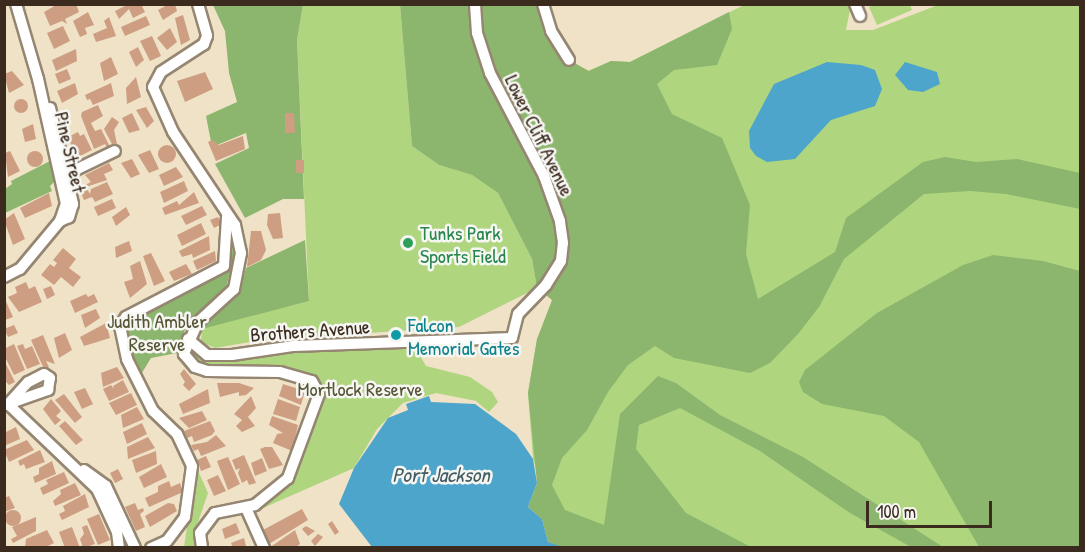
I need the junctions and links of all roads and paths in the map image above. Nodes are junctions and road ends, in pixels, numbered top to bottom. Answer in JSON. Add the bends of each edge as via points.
{"nodes":[{"id":1,"x":16,"y":4,"type":"edge"},
{"id":2,"x":22,"y":4,"type":"edge"},
{"id":3,"x":198,"y":4,"type":"edge"},
{"id":4,"x":474,"y":4,"type":"edge"},
{"id":5,"x":543,"y":4,"type":"edge"},
{"id":6,"x":855,"y":4,"type":"edge"},
{"id":7,"x":860,"y":16,"type":"dead end"},
{"id":8,"x":30,"y":45,"type":"junction"},
{"id":9,"x":569,"y":60,"type":"dead end"},
{"id":10,"x":38,"y":79,"type":"junction"},
{"id":11,"x":115,"y":151,"type":"dead end"},
{"id":12,"x":67,"y":174,"type":"junction"},
{"id":13,"x":227,"y":217,"type":"junction"},
{"id":14,"x":60,"y":221,"type":"junction"},
{"id":15,"x":4,"y":276,"type":"edge"},
{"id":16,"x":512,"y":338,"type":"joint"},
{"id":17,"x":188,"y":339,"type":"junction"},
{"id":18,"x":6,"y":405,"type":"edge"},
{"id":19,"x":78,"y":467,"type":"junction"},
{"id":20,"x":246,"y":508,"type":"junction"},
{"id":21,"x":169,"y":544,"type":"edge"},
{"id":22,"x":119,"y":548,"type":"edge"},
{"id":23,"x":135,"y":548,"type":"edge"},
{"id":24,"x":151,"y":548,"type":"edge"},
{"id":25,"x":202,"y":548,"type":"edge"},
{"id":26,"x":264,"y":548,"type":"edge"}],
"edges":[{"from":1,"to":8,"type":"street","name":"Pine Street"},
{"from":2,"to":8,"type":"street","name":"Pine Street"},
{"from":3,"to":13,"type":"street","via":[[205,24],[204,44],[161,72],[153,87],[173,132]]},
{"from":4,"to":16,"type":"street","name":"Lower Cliff Avenue","via":[[477,33],[490,73],[544,176],[560,221],[563,243],[561,261],[546,285],[518,314]]},
{"from":5,"to":9,"type":"street","via":[[551,31]]},
{"from":6,"to":7,"type":"street"},
{"from":8,"to":10,"type":"street","name":"Pine Street"},
{"from":10,"to":12,"type":"street","name":"Pine Street","via":[[44,86]]},
{"from":10,"to":14,"type":"street","name":"Pine Street","via":[[66,204]]},
{"from":11,"to":12,"type":"street"},
{"from":12,"to":14,"type":"street","name":"Pine Street","via":[[73,210]]},
{"from":13,"to":17,"type":"street","via":[[236,225],[241,253],[239,273],[226,300],[198,322]]},
{"from":13,"to":21,"type":"street","via":[[224,266],[126,317],[120,326],[127,359],[153,411],[177,434],[192,466],[185,517]]},
{"from":14,"to":15,"type":"street","via":[[20,269]]},
{"from":16,"to":17,"type":"street","name":"Brothers Avenue","via":[[294,346],[232,355],[207,355]]},
{"from":17,"to":20,"type":"street","via":[[184,354],[195,367],[207,371],[280,372],[318,387],[294,469],[255,505]]},
{"from":18,"to":19,"type":"street"},
{"from":19,"to":22,"type":"street","via":[[97,489],[117,531]]},
{"from":19,"to":23,"type":"street","via":[[106,486]]},
{"from":20,"to":25,"type":"street","via":[[215,513],[200,533]]},
{"from":20,"to":26,"type":"street"},
{"from":21,"to":24,"type":"street"}]}
